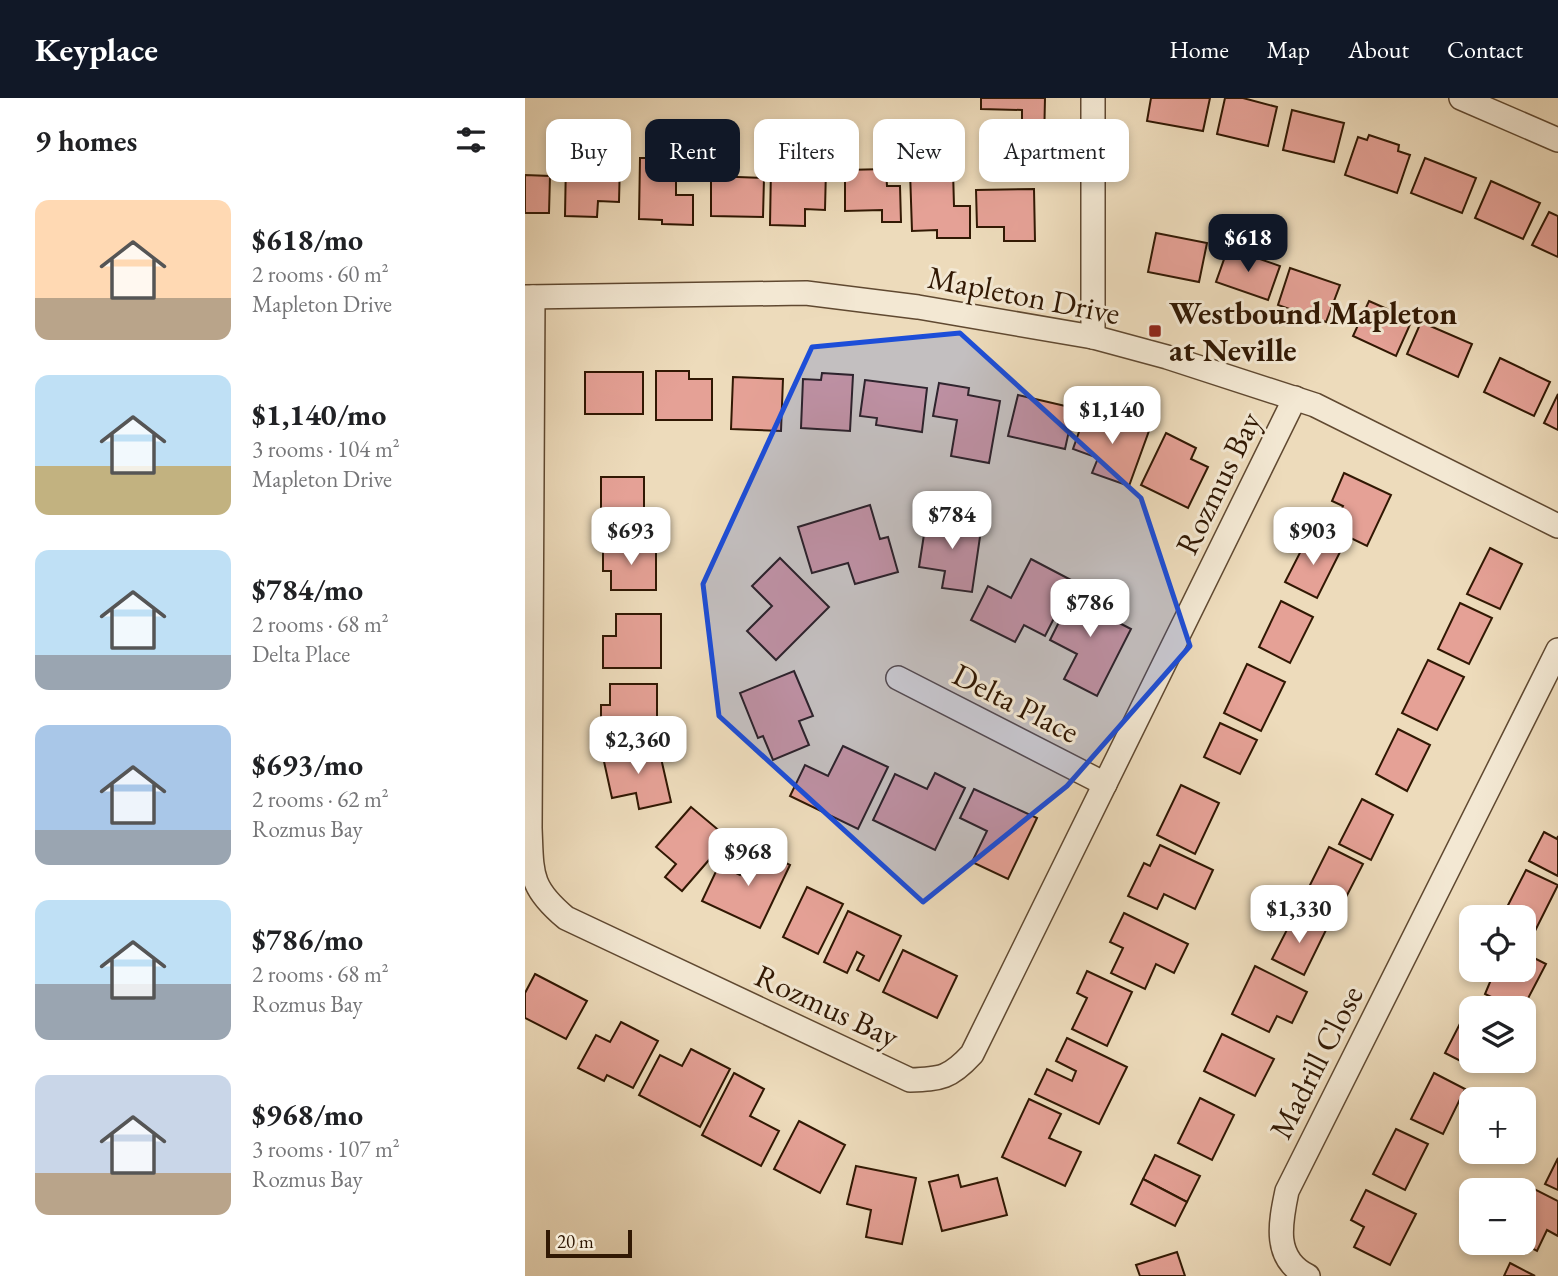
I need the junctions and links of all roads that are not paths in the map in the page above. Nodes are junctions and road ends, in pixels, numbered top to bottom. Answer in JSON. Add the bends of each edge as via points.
{"nodes":[{"id":1,"x":1093,"y":98,"type":"edge"},
{"id":2,"x":1461,"y":98,"type":"edge"},
{"id":3,"x":1558,"y":140,"type":"edge"},
{"id":4,"x":529,"y":297,"type":"edge"},
{"id":5,"x":1093,"y":337,"type":"junction"},
{"id":6,"x":1295,"y":398,"type":"junction"},
{"id":7,"x":1558,"y":526,"type":"edge"},
{"id":8,"x":1558,"y":650,"type":"edge"},
{"id":9,"x":898,"y":678,"type":"dead end"},
{"id":10,"x":1105,"y":784,"type":"junction"},
{"id":11,"x":1308,"y":1276,"type":"edge"}],
"edges":[{"from":1,"to":5,"type":"street"},
{"from":2,"to":3,"type":"street"},
{"from":4,"to":5,"type":"street","name":"Mapleton Drive","via":[[806,293]]},
{"from":4,"to":10,"type":"street","name":"Rozmus Bay","via":[[530,828],[532,875],[547,902],[566,918],[909,1080],[940,1079],[971,1054]]},
{"from":5,"to":6,"type":"street","name":"Mapleton Drive"},
{"from":6,"to":7,"type":"street","name":"Mapleton Drive"},
{"from":6,"to":10,"type":"street","name":"Rozmus Bay"},
{"from":8,"to":11,"type":"street","name":"Madrill Close","via":[[1287,1191],[1283,1248],[1288,1262]]},
{"from":9,"to":10,"type":"street","name":"Delta Place"}]}
